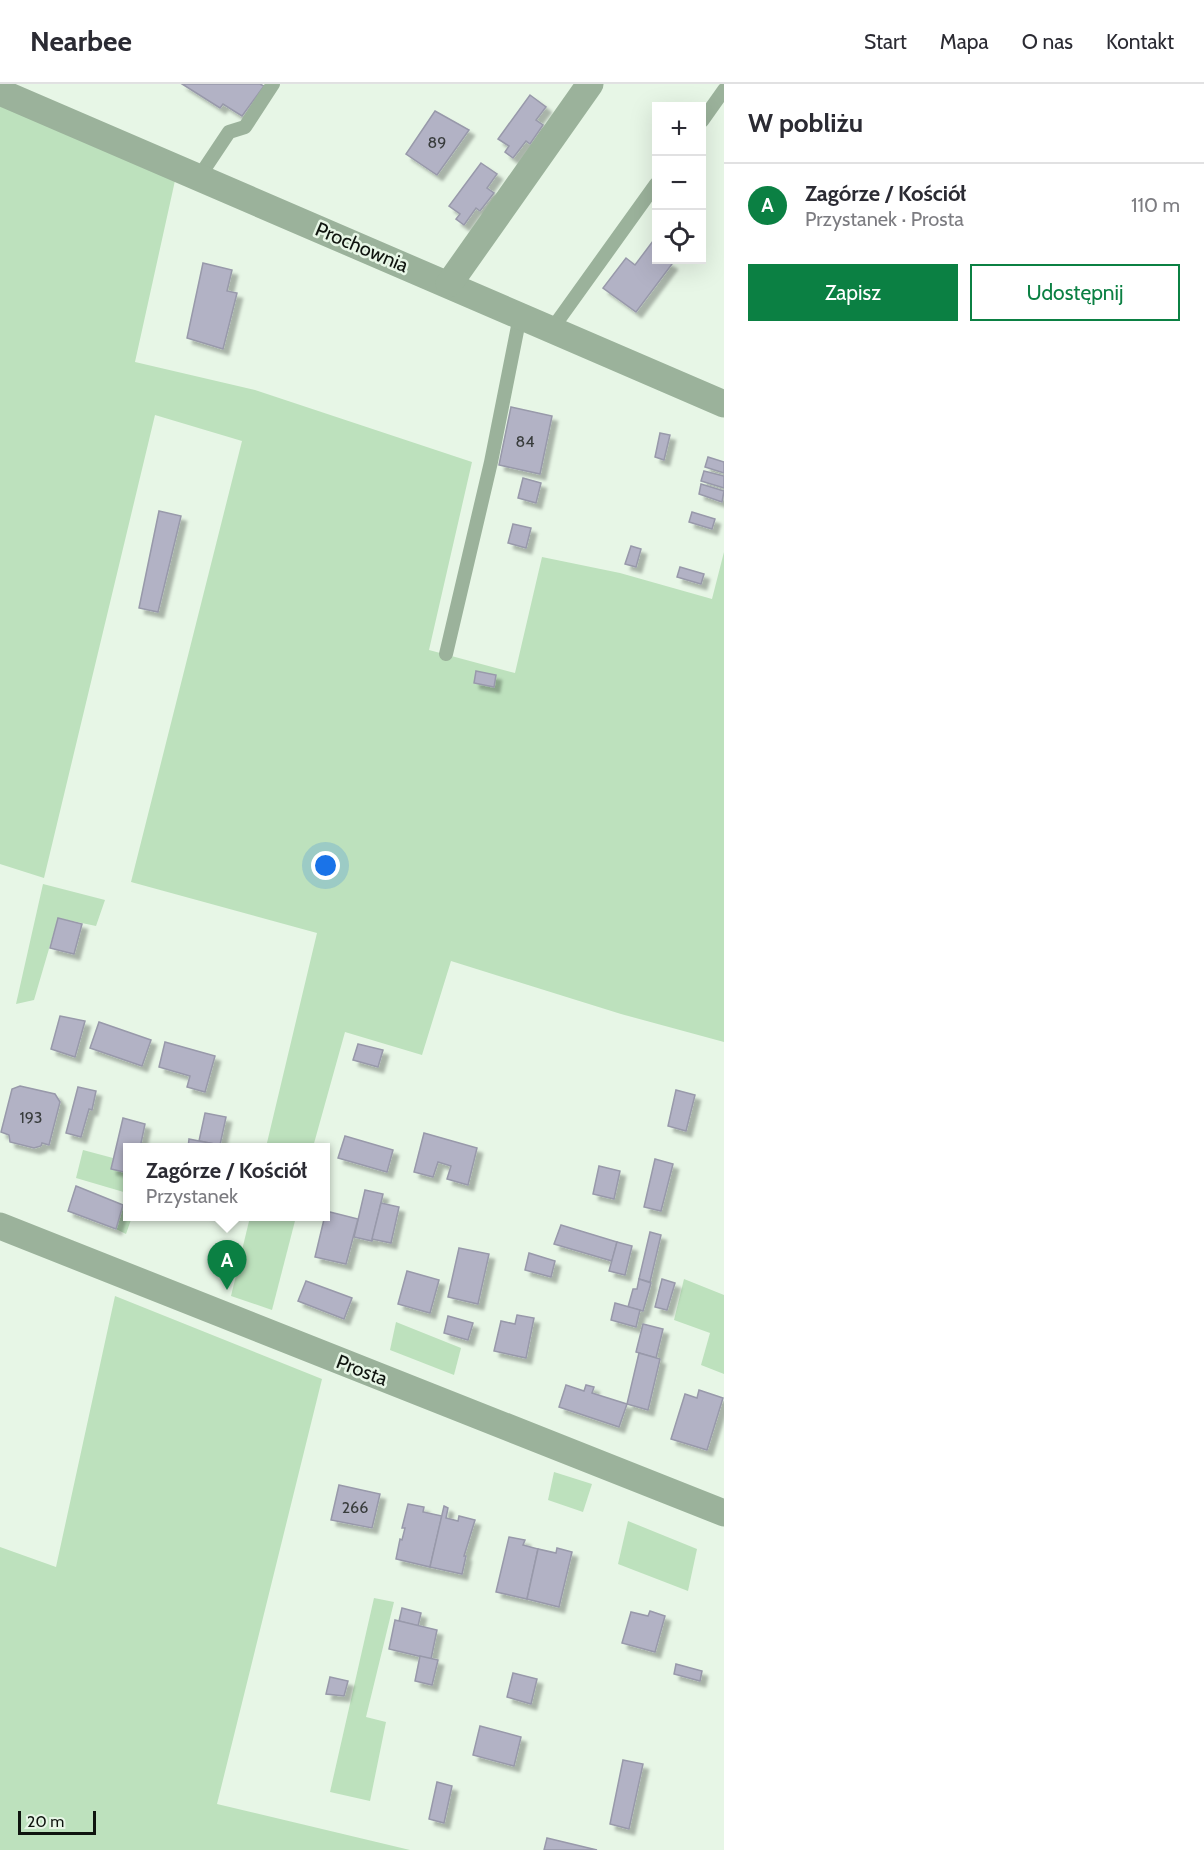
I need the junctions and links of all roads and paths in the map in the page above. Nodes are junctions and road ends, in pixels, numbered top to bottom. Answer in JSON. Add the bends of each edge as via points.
{"nodes":[{"id":1,"x":273,"y":84,"type":"edge"},
{"id":2,"x":590,"y":84,"type":"edge"},
{"id":3,"x":724,"y":90,"type":"edge"},
{"id":4,"x":0,"y":92,"type":"edge"},
{"id":5,"x":706,"y":115,"type":"edge"},
{"id":6,"x":199,"y":177,"type":"junction"},
{"id":7,"x":652,"y":191,"type":"edge"},
{"id":8,"x":449,"y":284,"type":"junction"},
{"id":9,"x":520,"y":316,"type":"junction"},
{"id":10,"x":552,"y":329,"type":"junction"},
{"id":11,"x":724,"y":404,"type":"edge"},
{"id":12,"x":446,"y":654,"type":"dead end"},
{"id":13,"x":0,"y":1226,"type":"edge"},
{"id":14,"x":724,"y":1513,"type":"edge"}],
"edges":[{"from":1,"to":6,"type":"lane","via":[[245,127],[229,132]]},
{"from":2,"to":8,"type":"street"},
{"from":3,"to":5,"type":"lane"},
{"from":4,"to":6,"type":"street","name":"Prochownia"},
{"from":6,"to":8,"type":"street","name":"Prochownia"},
{"from":7,"to":10,"type":"lane"},
{"from":8,"to":9,"type":"street","name":"Prochownia"},
{"from":9,"to":10,"type":"street","name":"Prochownia"},
{"from":9,"to":12,"type":"lane"},
{"from":10,"to":11,"type":"street","name":"Prochownia"},
{"from":13,"to":14,"type":"street","name":"Prosta"}]}
